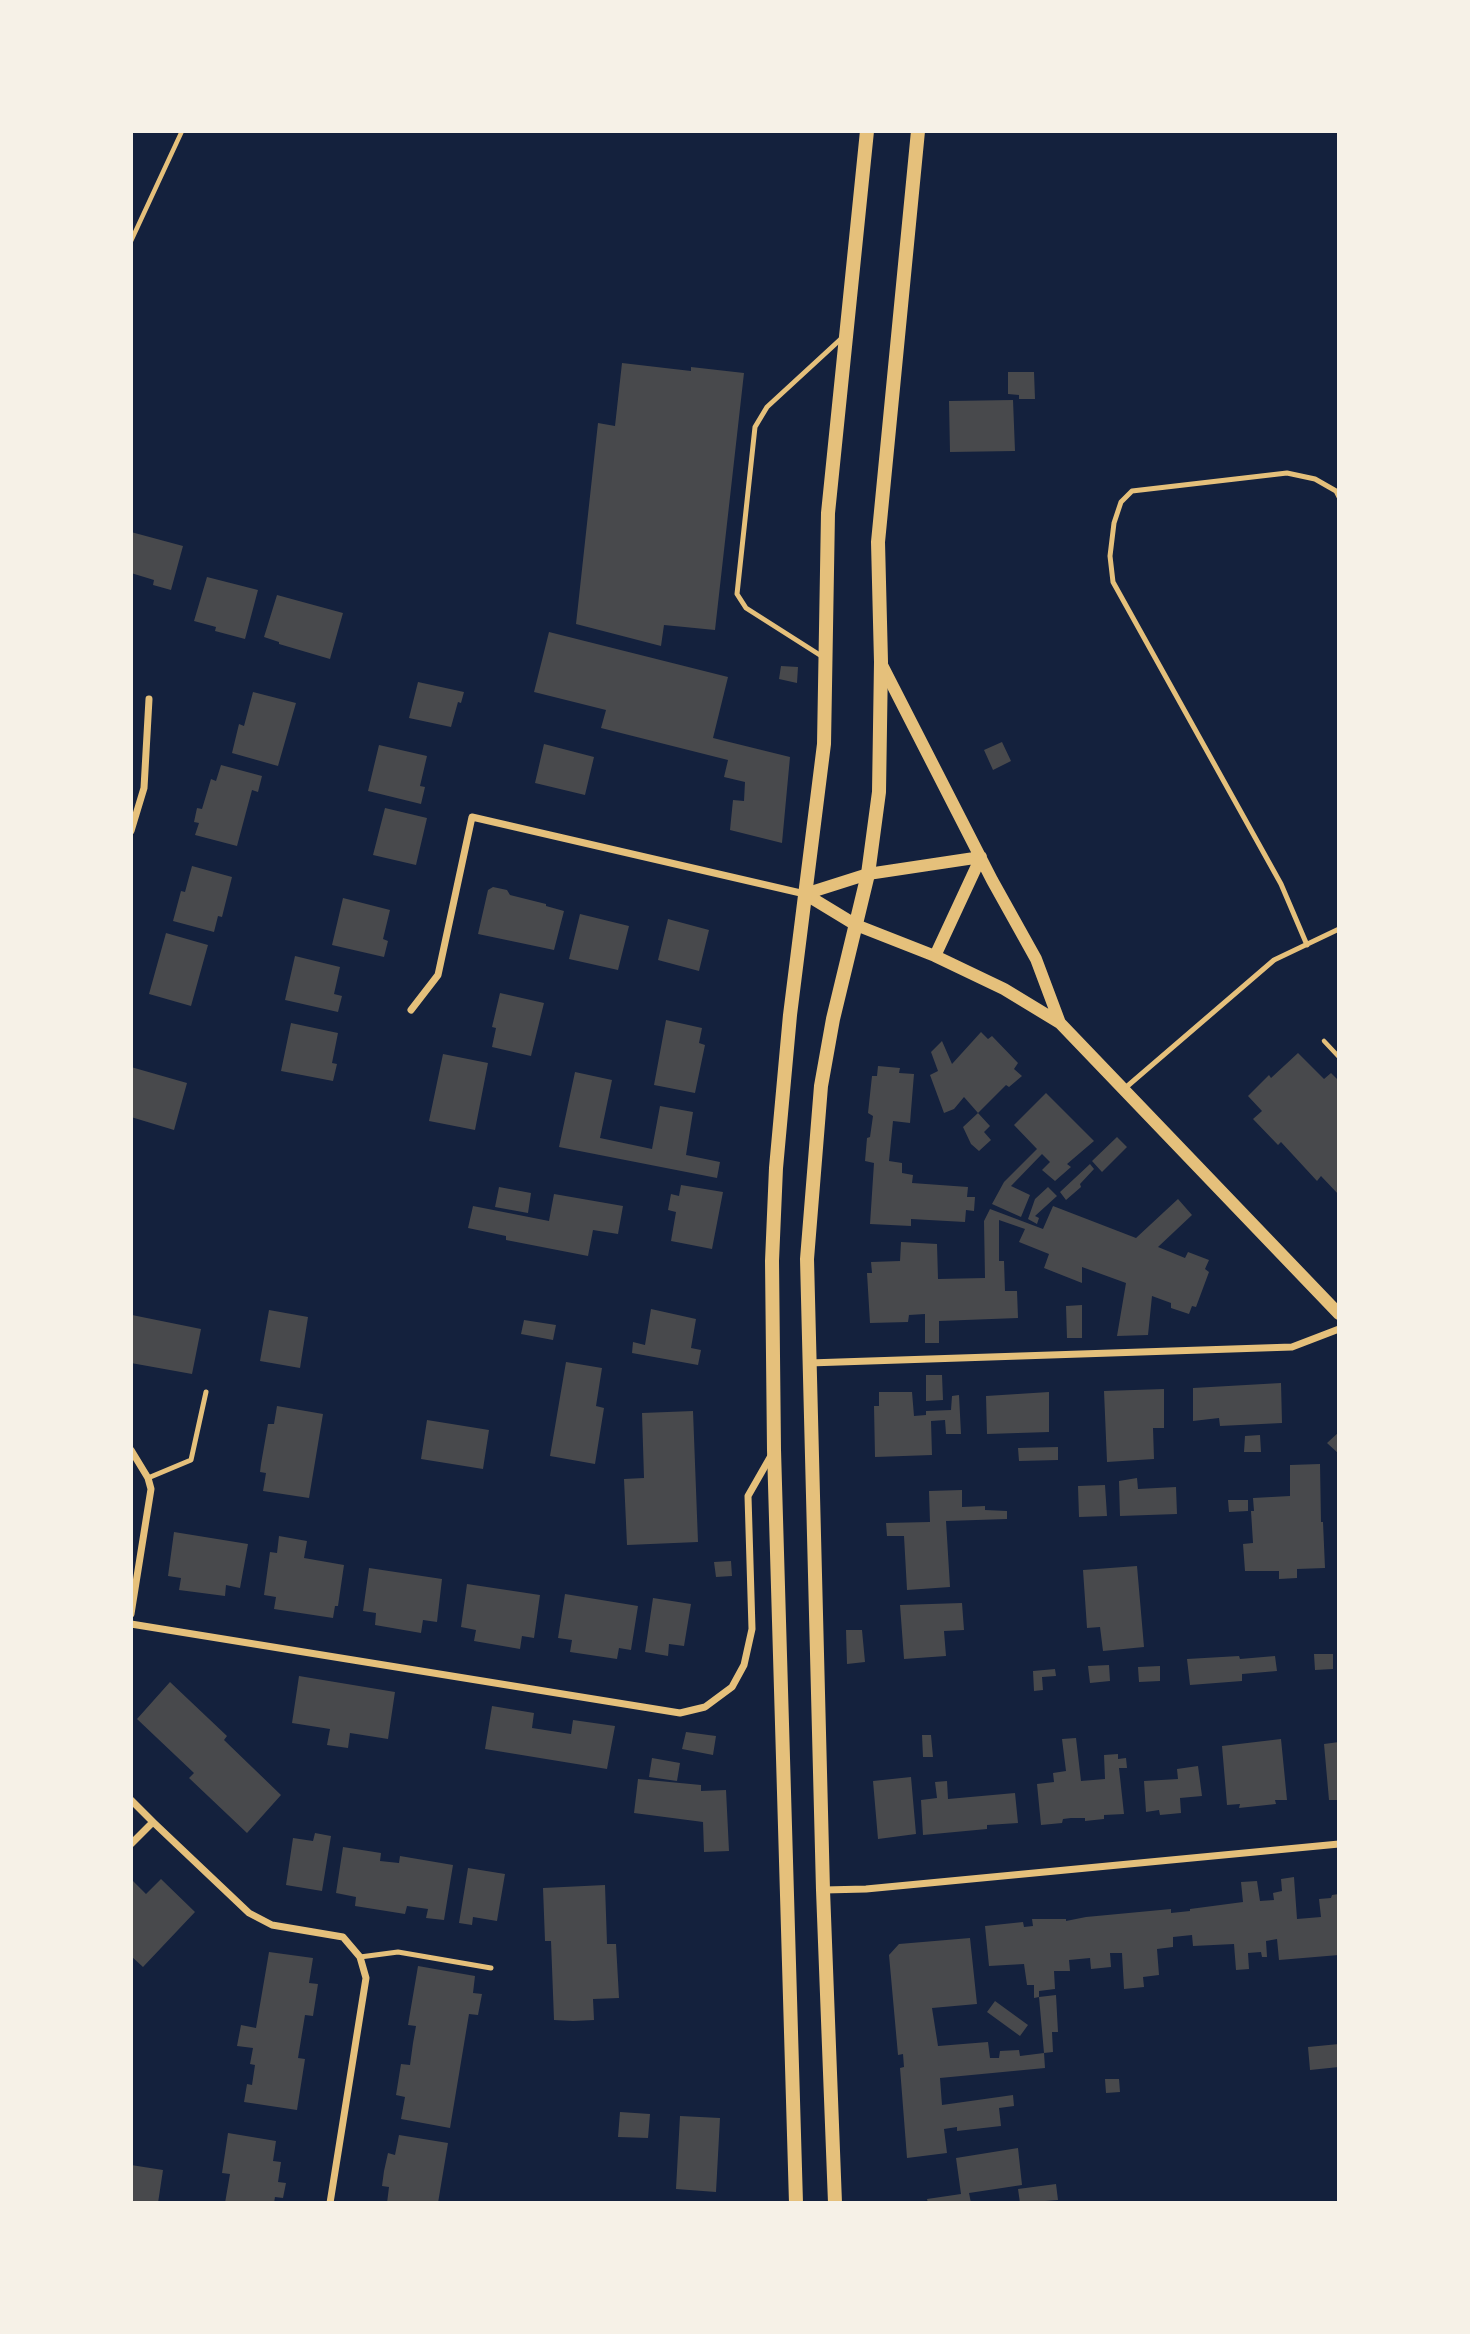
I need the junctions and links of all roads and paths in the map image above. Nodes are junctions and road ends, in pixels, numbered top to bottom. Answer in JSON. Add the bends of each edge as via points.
{"nodes":[{"id":1,"x":182,"y":131,"type":"edge"},
{"id":2,"x":867,"y":131,"type":"edge"},
{"id":3,"x":918,"y":131,"type":"edge"},
{"id":4,"x":131,"y":241,"type":"edge"},
{"id":5,"x":846,"y":334,"type":"junction"},
{"id":6,"x":1339,"y":497,"type":"edge"},
{"id":7,"x":825,"y":658,"type":"junction"},
{"id":8,"x":881,"y":662,"type":"junction"},
{"id":9,"x":149,"y":699,"type":"dead end"},
{"id":10,"x":131,"y":831,"type":"edge"},
{"id":11,"x":981,"y":858,"type":"junction"},
{"id":12,"x":869,"y":874,"type":"junction"},
{"id":13,"x":805,"y":894,"type":"junction"},
{"id":14,"x":856,"y":925,"type":"junction"},
{"id":15,"x":1339,"y":929,"type":"edge"},
{"id":16,"x":1307,"y":944,"type":"junction"},
{"id":17,"x":935,"y":956,"type":"junction"},
{"id":18,"x":411,"y":1010,"type":"dead end"},
{"id":19,"x":1060,"y":1023,"type":"junction"},
{"id":20,"x":1324,"y":1041,"type":"dead end"},
{"id":21,"x":1339,"y":1057,"type":"edge"},
{"id":22,"x":1124,"y":1089,"type":"junction"},
{"id":23,"x":1339,"y":1314,"type":"edge"},
{"id":24,"x":1339,"y":1329,"type":"edge"},
{"id":25,"x":809,"y":1363,"type":"junction"},
{"id":26,"x":206,"y":1392,"type":"dead end"},
{"id":27,"x":131,"y":1450,"type":"edge"},
{"id":28,"x":774,"y":1450,"type":"junction"},
{"id":29,"x":148,"y":1478,"type":"junction"},
{"id":30,"x":131,"y":1614,"type":"edge"},
{"id":31,"x":131,"y":1624,"type":"edge"},
{"id":32,"x":131,"y":1800,"type":"edge"},
{"id":33,"x":153,"y":1822,"type":"junction"},
{"id":34,"x":131,"y":1844,"type":"edge"},
{"id":35,"x":1339,"y":1844,"type":"edge"},
{"id":36,"x":823,"y":1890,"type":"junction"},
{"id":37,"x":360,"y":1957,"type":"junction"},
{"id":38,"x":491,"y":1968,"type":"dead end"},
{"id":39,"x":330,"y":2203,"type":"edge"},
{"id":40,"x":796,"y":2203,"type":"edge"},
{"id":41,"x":835,"y":2203,"type":"edge"}],
"edges":[{"from":1,"to":4,"type":"path"},
{"from":2,"to":5,"type":"main road"},
{"from":3,"to":8,"type":"main road","via":[[878,542]]},
{"from":5,"to":7,"type":"main road","via":[[828,513]]},
{"from":5,"to":7,"type":"lane","via":[[767,407],[755,427],[737,594],[746,608]]},
{"from":6,"to":16,"type":"lane","via":[[1315,479],[1287,473],[1132,491],[1121,502],[1110,556],[1113,582],[1281,884]]},
{"from":7,"to":13,"type":"main road","via":[[824,744]]},
{"from":8,"to":11,"type":"street"},
{"from":8,"to":12,"type":"main road","via":[[880,792]]},
{"from":9,"to":10,"type":"street","via":[[144,788]]},
{"from":11,"to":12,"type":"street"},
{"from":11,"to":17,"type":"street"},
{"from":11,"to":19,"type":"street","via":[[1035,959]]},
{"from":12,"to":13,"type":"street"},
{"from":12,"to":14,"type":"main road"},
{"from":13,"to":14,"type":"street"},
{"from":13,"to":18,"type":"street","via":[[472,817],[438,975]]},
{"from":13,"to":28,"type":"main road","via":[[776,1168]]},
{"from":14,"to":17,"type":"street"},
{"from":14,"to":25,"type":"main road","via":[[821,1086],[807,1259]]},
{"from":15,"to":16,"type":"lane"},
{"from":16,"to":22,"type":"lane","via":[[1274,960]]},
{"from":17,"to":19,"type":"street","via":[[1004,989]]},
{"from":19,"to":22,"type":"street"},
{"from":20,"to":21,"type":"path"},
{"from":22,"to":23,"type":"street"},
{"from":24,"to":25,"type":"street","via":[[1292,1347]]},
{"from":25,"to":36,"type":"main road"},
{"from":26,"to":29,"type":"lane","via":[[191,1460]]},
{"from":27,"to":29,"type":"street"},
{"from":28,"to":31,"type":"street","via":[[748,1496],[752,1629],[744,1665],[732,1687],[705,1707],[680,1713]]},
{"from":28,"to":40,"type":"main road"},
{"from":29,"to":30,"type":"street","via":[[151,1489]]},
{"from":32,"to":33,"type":"street"},
{"from":33,"to":34,"type":"street"},
{"from":33,"to":37,"type":"street","via":[[248,1913],[272,1925],[343,1937]]},
{"from":35,"to":36,"type":"street"},
{"from":36,"to":41,"type":"main road"},
{"from":37,"to":38,"type":"lane","via":[[398,1952]]},
{"from":37,"to":39,"type":"street","via":[[366,1978]]}]}
